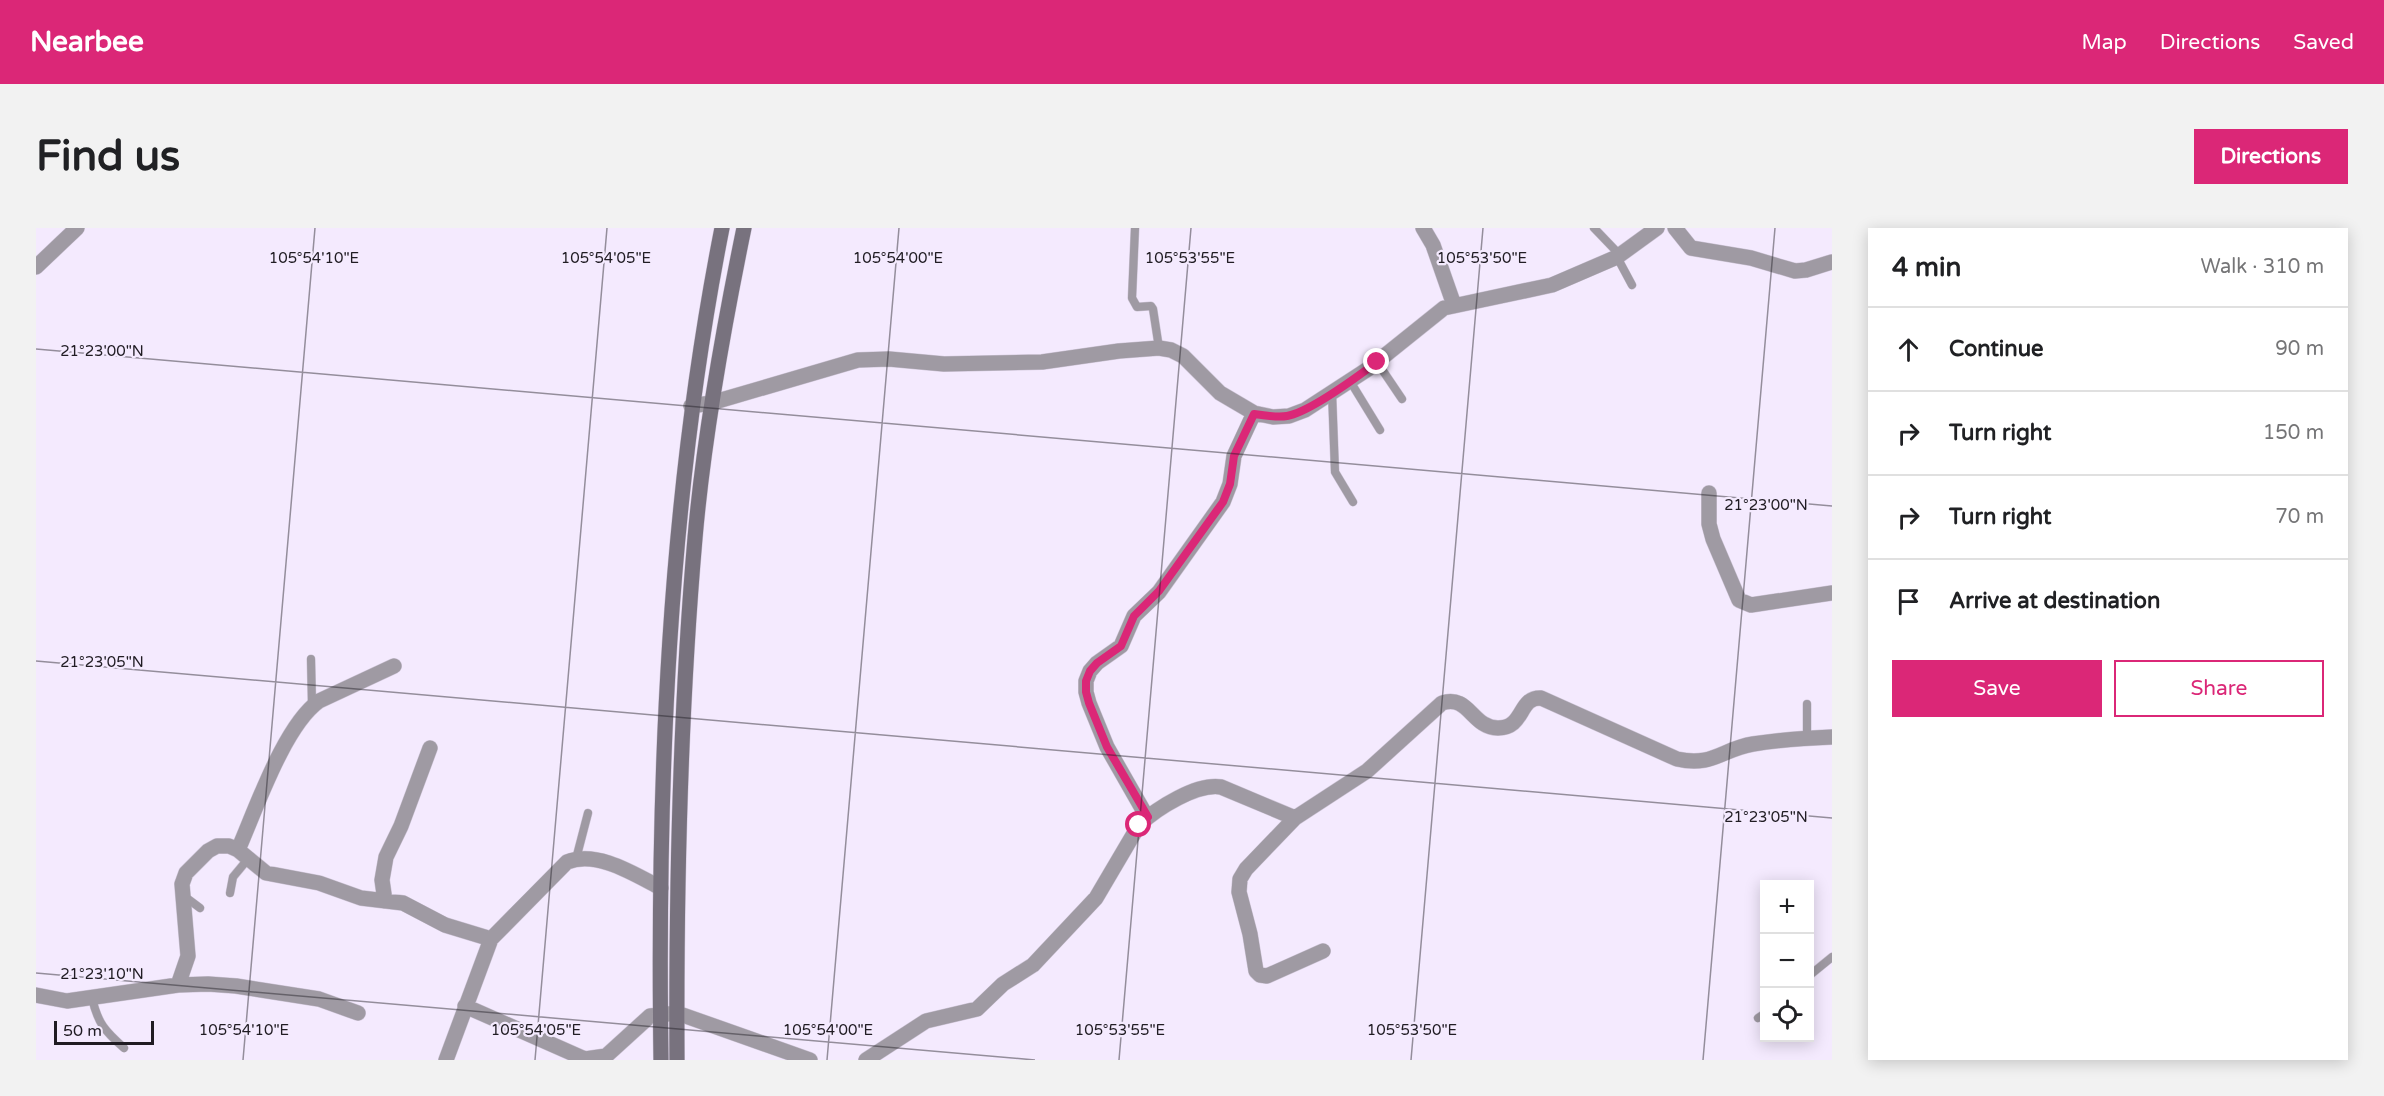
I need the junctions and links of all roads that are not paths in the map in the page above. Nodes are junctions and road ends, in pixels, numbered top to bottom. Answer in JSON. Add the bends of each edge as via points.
{"nodes":[{"id":1,"x":77,"y":228,"type":"edge"},
{"id":2,"x":722,"y":228,"type":"edge"},
{"id":3,"x":744,"y":228,"type":"edge"},
{"id":4,"x":1135,"y":228,"type":"edge"},
{"id":5,"x":1423,"y":228,"type":"edge"},
{"id":6,"x":1594,"y":228,"type":"edge"},
{"id":7,"x":1657,"y":228,"type":"edge"},
{"id":8,"x":1675,"y":228,"type":"edge"},
{"id":9,"x":1618,"y":256,"type":"junction"},
{"id":10,"x":1832,"y":262,"type":"edge"},
{"id":11,"x":36,"y":267,"type":"edge"},
{"id":12,"x":1632,"y":285,"type":"dead end"},
{"id":13,"x":1454,"y":305,"type":"junction"},
{"id":14,"x":1159,"y":348,"type":"junction"},
{"id":15,"x":1377,"y":362,"type":"junction"},
{"id":16,"x":1350,"y":381,"type":"junction"},
{"id":17,"x":1332,"y":392,"type":"junction"},
{"id":18,"x":1402,"y":399,"type":"dead end"},
{"id":19,"x":711,"y":404,"type":"junction"},
{"id":20,"x":692,"y":406,"type":"junction"},
{"id":21,"x":1254,"y":414,"type":"junction"},
{"id":22,"x":1380,"y":430,"type":"dead end"},
{"id":23,"x":1709,"y":493,"type":"dead end"},
{"id":24,"x":1353,"y":502,"type":"dead end"},
{"id":25,"x":1832,"y":593,"type":"edge"},
{"id":26,"x":311,"y":659,"type":"dead end"},
{"id":27,"x":394,"y":666,"type":"dead end"},
{"id":28,"x":1807,"y":704,"type":"dead end"},
{"id":29,"x":312,"y":706,"type":"junction"},
{"id":30,"x":1832,"y":737,"type":"edge"},
{"id":31,"x":1807,"y":738,"type":"junction"},
{"id":32,"x":430,"y":748,"type":"dead end"},
{"id":33,"x":588,"y":813,"type":"dead end"},
{"id":34,"x":1148,"y":817,"type":"junction"},
{"id":35,"x":1295,"y":818,"type":"junction"},
{"id":36,"x":243,"y":854,"type":"junction"},
{"id":37,"x":576,"y":859,"type":"junction"},
{"id":38,"x":661,"y":888,"type":"junction"},
{"id":39,"x":230,"y":893,"type":"dead end"},
{"id":40,"x":181,"y":894,"type":"junction"},
{"id":41,"x":385,"y":901,"type":"junction"},
{"id":42,"x":200,"y":908,"type":"dead end"},
{"id":43,"x":491,"y":939,"type":"junction"},
{"id":44,"x":1323,"y":951,"type":"dead end"},
{"id":45,"x":1832,"y":957,"type":"edge"},
{"id":46,"x":1814,"y":971,"type":"edge"},
{"id":47,"x":178,"y":985,"type":"junction"},
{"id":48,"x":36,"y":994,"type":"edge"},
{"id":49,"x":92,"y":998,"type":"junction"},
{"id":50,"x":465,"y":1006,"type":"junction"},
{"id":51,"x":358,"y":1013,"type":"dead end"},
{"id":52,"x":676,"y":1013,"type":"junction"},
{"id":53,"x":660,"y":1014,"type":"junction"},
{"id":54,"x":124,"y":1048,"type":"dead end"},
{"id":55,"x":446,"y":1060,"type":"edge"},
{"id":56,"x":660,"y":1060,"type":"edge"},
{"id":57,"x":677,"y":1060,"type":"edge"},
{"id":58,"x":810,"y":1060,"type":"edge"},
{"id":59,"x":866,"y":1060,"type":"edge"}],
"edges":[{"from":1,"to":11,"type":"street"},
{"from":2,"to":20,"type":"street"},
{"from":3,"to":19,"type":"street"},
{"from":4,"to":14,"type":"lane","via":[[1132,298],[1137,307],[1154,309]]},
{"from":5,"to":13,"type":"street"},
{"from":6,"to":9,"type":"lane"},
{"from":7,"to":9,"type":"street"},
{"from":8,"to":10,"type":"street","via":[[1691,248],[1751,258],[1795,271]]},
{"from":9,"to":12,"type":"lane"},
{"from":9,"to":13,"type":"street","via":[[1552,285]]},
{"from":13,"to":15,"type":"street","via":[[1435,314]]},
{"from":14,"to":19,"type":"street","via":[[1042,362],[944,364],[858,360]]},
{"from":14,"to":21,"type":"street","via":[[1183,356],[1220,393]]},
{"from":15,"to":16,"type":"street"},
{"from":15,"to":18,"type":"lane"},
{"from":16,"to":17,"type":"street"},
{"from":16,"to":22,"type":"lane"},
{"from":17,"to":21,"type":"street","via":[[1289,416]]},
{"from":17,"to":24,"type":"lane","via":[[1335,472]]},
{"from":19,"to":20,"type":"street"},
{"from":19,"to":52,"type":"street","via":[[695,536],[681,755]]},
{"from":20,"to":38,"type":"street","via":[[678,534],[663,763]]},
{"from":21,"to":34,"type":"street","via":[[1234,456],[1223,502],[1159,591],[1134,616],[1121,646],[1097,663],[1086,681],[1089,703],[1107,747]]},
{"from":23,"to":25,"type":"street","via":[[1713,539],[1739,600],[1751,605]]},
{"from":26,"to":29,"type":"lane"},
{"from":27,"to":29,"type":"street"},
{"from":28,"to":31,"type":"lane"},
{"from":29,"to":36,"type":"street","via":[[289,735]]},
{"from":30,"to":31,"type":"street"},
{"from":31,"to":35,"type":"street","via":[[1752,744],[1693,763],[1541,698],[1528,702],[1509,727],[1497,728],[1478,720],[1458,701],[1447,701],[1367,771]]},
{"from":32,"to":41,"type":"street","via":[[386,857],[382,880]]},
{"from":33,"to":37,"type":"lane"},
{"from":34,"to":35,"type":"street","via":[[1199,787],[1211,785]]},
{"from":34,"to":59,"type":"street","via":[[1139,825],[1096,898],[1033,965],[1003,984],[977,1009],[926,1021]]},
{"from":35,"to":44,"type":"street","via":[[1246,868],[1240,879],[1241,907],[1260,975],[1267,976]]},
{"from":36,"to":39,"type":"lane"},
{"from":36,"to":40,"type":"street","via":[[229,846],[208,851],[186,873]]},
{"from":36,"to":41,"type":"street","via":[[275,876]]},
{"from":37,"to":38,"type":"street","via":[[607,864]]},
{"from":37,"to":43,"type":"street","via":[[567,862]]},
{"from":38,"to":53,"type":"street"},
{"from":40,"to":42,"type":"lane"},
{"from":40,"to":47,"type":"street","via":[[188,956]]},
{"from":41,"to":43,"type":"street","via":[[403,903],[445,925]]},
{"from":43,"to":50,"type":"street"},
{"from":45,"to":46,"type":"lane"},
{"from":47,"to":49,"type":"street"},
{"from":47,"to":51,"type":"street","via":[[236,986],[319,999]]},
{"from":48,"to":49,"type":"street","via":[[67,1002]]},
{"from":49,"to":54,"type":"lane","via":[[97,1018]]},
{"from":50,"to":53,"type":"street","via":[[585,1059],[606,1056],[650,1016]]},
{"from":50,"to":55,"type":"street"},
{"from":52,"to":53,"type":"street"},
{"from":52,"to":57,"type":"street"},
{"from":52,"to":58,"type":"street"},
{"from":53,"to":56,"type":"street"}]}
